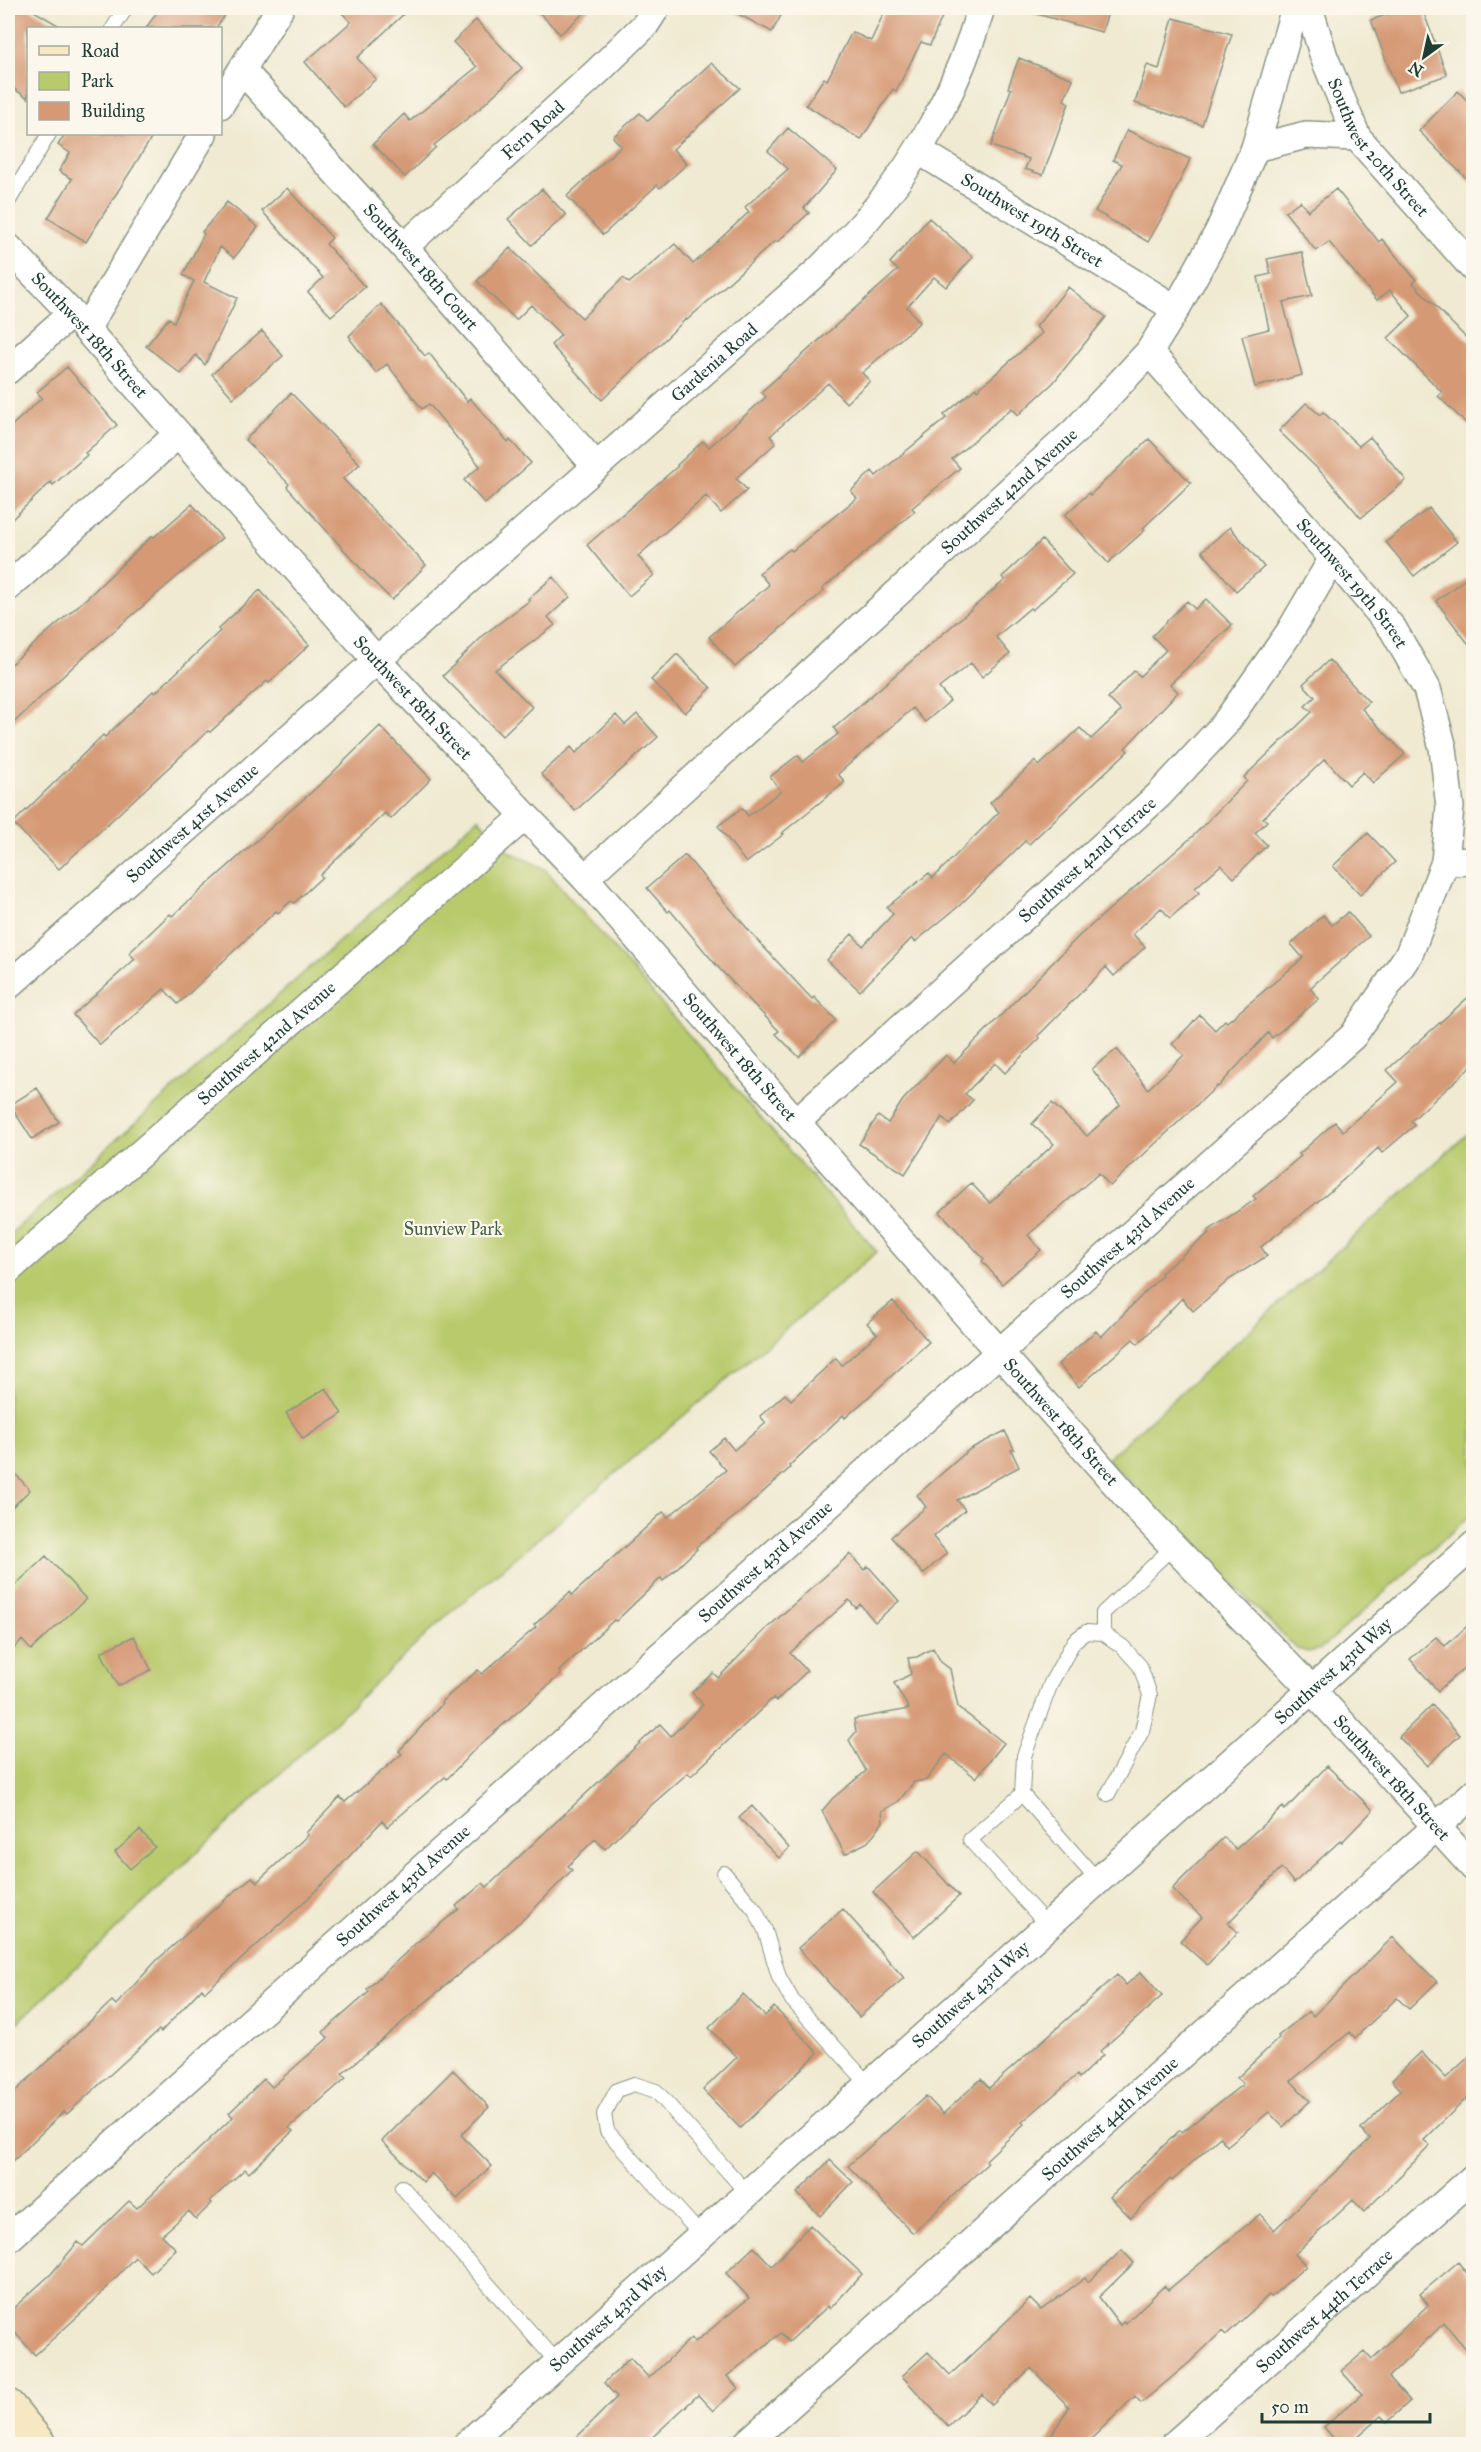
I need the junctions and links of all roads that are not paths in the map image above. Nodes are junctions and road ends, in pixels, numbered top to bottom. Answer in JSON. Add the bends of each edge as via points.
{"nodes":[{"id":1,"x":126,"y":8,"type":"edge"},
{"id":2,"x":280,"y":8,"type":"edge"},
{"id":3,"x":656,"y":8,"type":"edge"},
{"id":4,"x":981,"y":8,"type":"edge"},
{"id":5,"x":1295,"y":8,"type":"edge"},
{"id":6,"x":1309,"y":8,"type":"edge"},
{"id":7,"x":114,"y":27,"type":"edge"},
{"id":8,"x":242,"y":70,"type":"junction"},
{"id":9,"x":222,"y":102,"type":"edge"},
{"id":10,"x":48,"y":135,"type":"edge"},
{"id":11,"x":202,"y":135,"type":"edge"},
{"id":12,"x":1357,"y":137,"type":"junction"},
{"id":13,"x":1255,"y":148,"type":"junction"},
{"id":14,"x":918,"y":150,"type":"junction"},
{"id":15,"x":8,"y":202,"type":"edge"},
{"id":16,"x":8,"y":246,"type":"edge"},
{"id":17,"x":404,"y":247,"type":"junction"},
{"id":18,"x":1473,"y":269,"type":"edge"},
{"id":19,"x":1176,"y":309,"type":"junction"},
{"id":20,"x":79,"y":321,"type":"junction"},
{"id":21,"x":1149,"y":352,"type":"junction"},
{"id":22,"x":8,"y":370,"type":"edge"},
{"id":23,"x":177,"y":435,"type":"junction"},
{"id":24,"x":596,"y":466,"type":"junction"},
{"id":25,"x":1333,"y":558,"type":"junction"},
{"id":26,"x":8,"y":587,"type":"edge"},
{"id":27,"x":377,"y":662,"type":"junction"},
{"id":28,"x":525,"y":816,"type":"junction"},
{"id":29,"x":1473,"y":861,"type":"edge"},
{"id":30,"x":1445,"y":862,"type":"junction"},
{"id":31,"x":585,"y":878,"type":"junction"},
{"id":32,"x":8,"y":986,"type":"edge"},
{"id":33,"x":796,"y":1122,"type":"junction"},
{"id":34,"x":8,"y":1270,"type":"edge"},
{"id":35,"x":998,"y":1352,"type":"junction"},
{"id":36,"x":1473,"y":1545,"type":"edge"},
{"id":37,"x":1174,"y":1546,"type":"junction"},
{"id":38,"x":1103,"y":1633,"type":"junction"},
{"id":39,"x":1312,"y":1690,"type":"junction"},
{"id":40,"x":1473,"y":1793,"type":"edge"},
{"id":41,"x":1022,"y":1794,"type":"junction"},
{"id":42,"x":1108,"y":1794,"type":"dead end"},
{"id":43,"x":1436,"y":1827,"type":"junction"},
{"id":44,"x":1473,"y":1868,"type":"edge"},
{"id":45,"x":724,"y":1873,"type":"dead end"},
{"id":46,"x":1098,"y":1881,"type":"junction"},
{"id":47,"x":1048,"y":1926,"type":"junction"},
{"id":48,"x":869,"y":2085,"type":"junction"},
{"id":49,"x":1473,"y":2177,"type":"edge"},
{"id":50,"x":402,"y":2187,"type":"dead end"},
{"id":51,"x":748,"y":2194,"type":"junction"},
{"id":52,"x":701,"y":2235,"type":"junction"},
{"id":53,"x":8,"y":2239,"type":"edge"},
{"id":54,"x":558,"y":2363,"type":"junction"},
{"id":55,"x":8,"y":2406,"type":"edge"},
{"id":56,"x":39,"y":2445,"type":"edge"},
{"id":57,"x":467,"y":2445,"type":"edge"},
{"id":58,"x":746,"y":2445,"type":"edge"},
{"id":59,"x":1175,"y":2445,"type":"edge"}],
"edges":[{"from":1,"to":7,"type":"lane"},
{"from":2,"to":8,"type":"street"},
{"from":3,"to":17,"type":"street","name":"Fern Road","via":[[645,25],[598,71]]},
{"from":4,"to":14,"type":"street","name":"Gardenia Road","via":[[969,48]]},
{"from":5,"to":13,"type":"street","name":"Southwest 42nd Avenue"},
{"from":6,"to":12,"type":"street","name":"Southwest 20th Street","via":[[1324,57]]},
{"from":8,"to":9,"type":"street"},
{"from":8,"to":17,"type":"street","name":"Southwest 18th Court"},
{"from":10,"to":15,"type":"lane"},
{"from":11,"to":20,"type":"street"},
{"from":12,"to":13,"type":"street","via":[[1306,135]]},
{"from":12,"to":18,"type":"street","name":"Southwest 20th Street"},
{"from":13,"to":19,"type":"street","name":"Southwest 42nd Avenue","via":[[1219,231]]},
{"from":14,"to":19,"type":"street","name":"Southwest 19th Street"},
{"from":14,"to":24,"type":"street","name":"Gardenia Road","via":[[873,213],[819,270]]},
{"from":16,"to":20,"type":"street","name":"Southwest 18th Street"},
{"from":17,"to":24,"type":"street","name":"Southwest 18th Court"},
{"from":19,"to":21,"type":"street","name":"Southwest 42nd Avenue"},
{"from":20,"to":22,"type":"street"},
{"from":20,"to":23,"type":"street","name":"Southwest 18th Street"},
{"from":21,"to":25,"type":"street","name":"Southwest 19th Street"},
{"from":21,"to":31,"type":"street","name":"Southwest 42nd Avenue","via":[[1075,431]]},
{"from":23,"to":26,"type":"street"},
{"from":23,"to":27,"type":"street","name":"Southwest 18th Street"},
{"from":24,"to":27,"type":"street","name":"Gardenia Road"},
{"from":25,"to":30,"type":"street","name":"Southwest 19th Street","via":[[1393,629],[1427,689],[1443,748],[1450,807]]},
{"from":25,"to":33,"type":"street","name":"Southwest 42nd Terrace","via":[[1289,633],[1224,725],[1159,795]]},
{"from":27,"to":28,"type":"street","name":"Southwest 18th Street"},
{"from":27,"to":32,"type":"street","name":"Southwest 41st Avenue"},
{"from":28,"to":31,"type":"street","name":"Southwest 18th Street"},
{"from":28,"to":34,"type":"street","name":"Southwest 42nd Avenue"},
{"from":29,"to":30,"type":"street"},
{"from":30,"to":35,"type":"street","name":"Southwest 43rd Avenue","via":[[1409,954],[1353,1036]]},
{"from":31,"to":33,"type":"street","name":"Southwest 18th Street"},
{"from":33,"to":35,"type":"street","name":"Southwest 18th Street"},
{"from":35,"to":37,"type":"street","name":"Southwest 18th Street"},
{"from":35,"to":53,"type":"street","name":"Southwest 43rd Avenue"},
{"from":36,"to":39,"type":"street","name":"Southwest 43rd Way"},
{"from":37,"to":38,"type":"lane","via":[[1103,1613]]},
{"from":37,"to":39,"type":"street","name":"Southwest 18th Street"},
{"from":38,"to":41,"type":"lane","via":[[1086,1632],[1074,1641],[1051,1683],[1024,1756]]},
{"from":38,"to":42,"type":"lane","via":[[1140,1666],[1150,1695],[1142,1731]]},
{"from":39,"to":43,"type":"street","name":"Southwest 18th Street"},
{"from":39,"to":46,"type":"street","name":"Southwest 43rd Way"},
{"from":40,"to":43,"type":"street","name":"Southwest 44th Avenue"},
{"from":41,"to":46,"type":"lane"},
{"from":41,"to":47,"type":"lane","via":[[970,1840]]},
{"from":43,"to":44,"type":"street","name":"Southwest 18th Street"},
{"from":43,"to":58,"type":"street","name":"Southwest 44th Avenue"},
{"from":45,"to":48,"type":"lane","via":[[755,1910],[779,1977],[792,2000]]},
{"from":46,"to":47,"type":"street","name":"Southwest 43rd Way"},
{"from":47,"to":48,"type":"street","name":"Southwest 43rd Way"},
{"from":48,"to":51,"type":"street","name":"Southwest 43rd Way"},
{"from":49,"to":59,"type":"street","name":"Southwest 44th Terrace"},
{"from":50,"to":54,"type":"lane"},
{"from":51,"to":52,"type":"street","name":"Southwest 43rd Way"},
{"from":51,"to":52,"type":"lane","via":[[656,2091],[634,2084],[617,2090],[604,2114],[607,2131]]},
{"from":52,"to":54,"type":"street","name":"Southwest 43rd Way"},
{"from":54,"to":57,"type":"street","name":"Southwest 43rd Way"},
{"from":55,"to":56,"type":"main road"}]}
